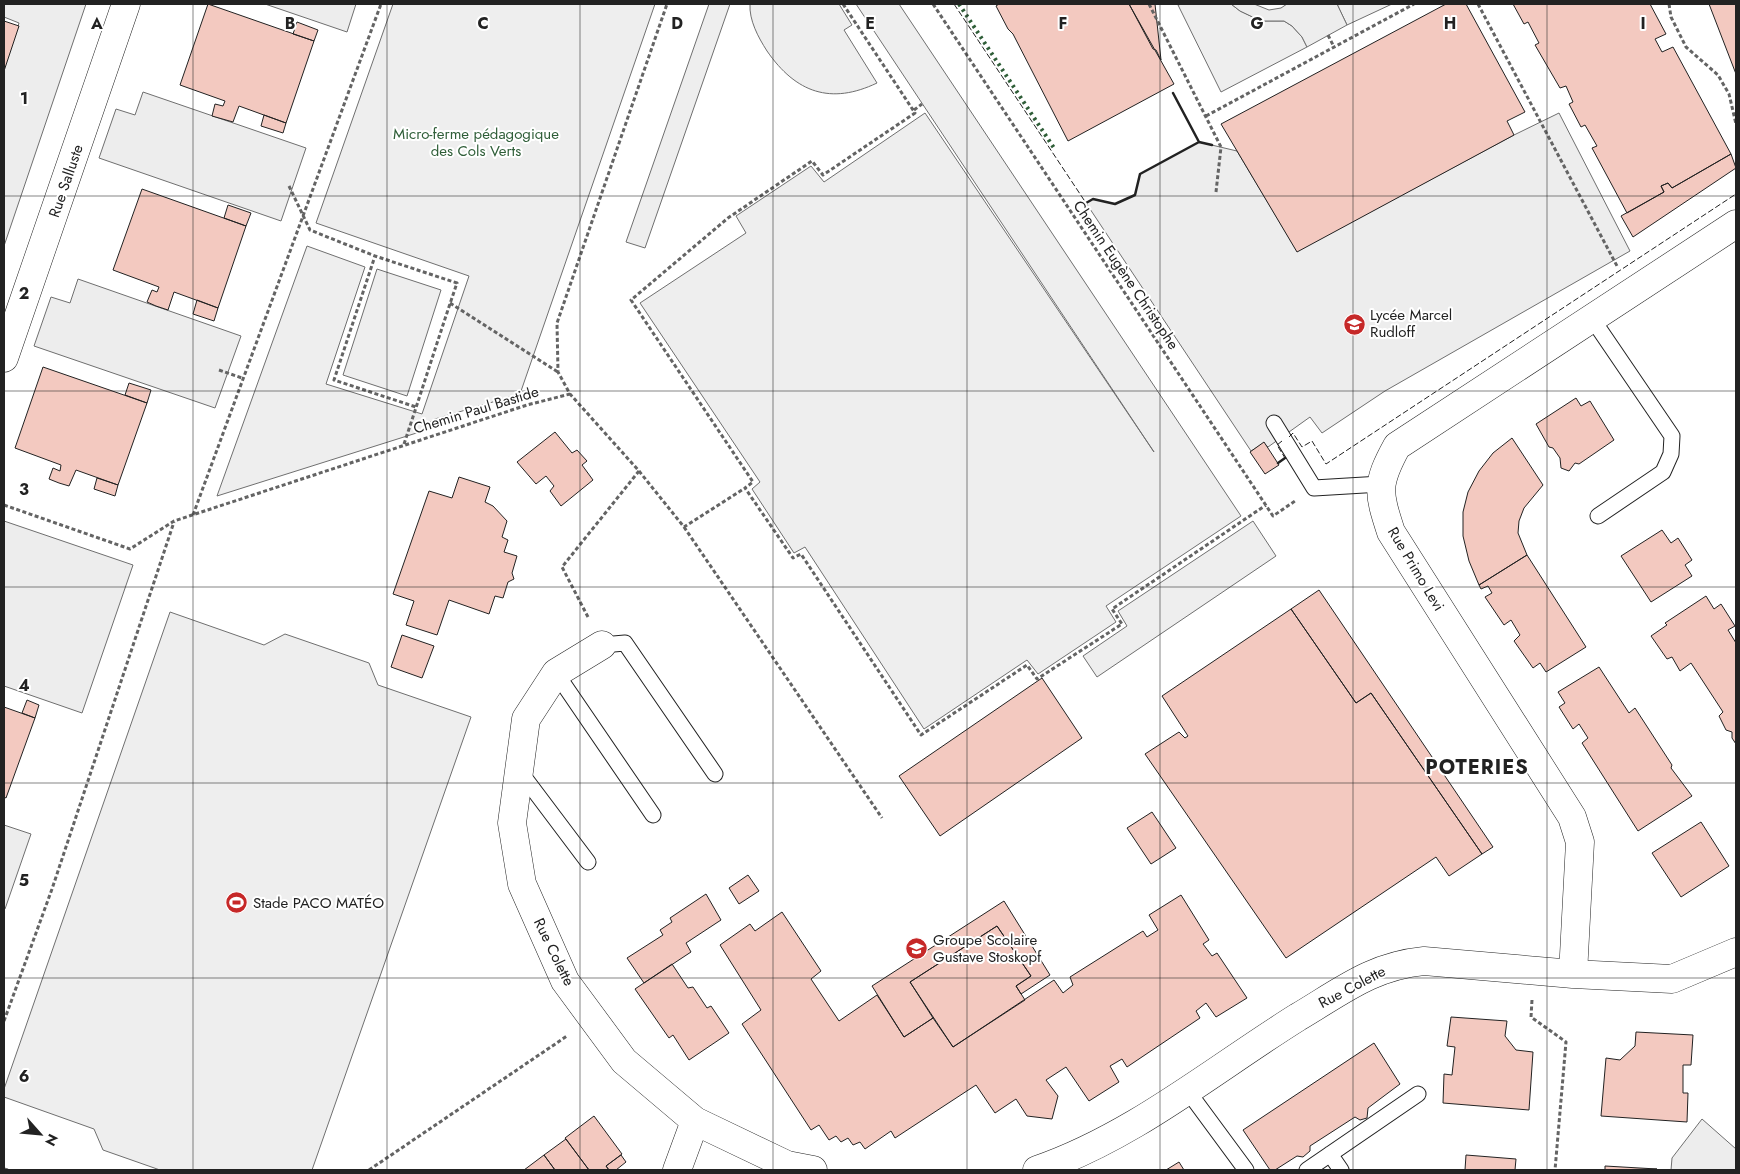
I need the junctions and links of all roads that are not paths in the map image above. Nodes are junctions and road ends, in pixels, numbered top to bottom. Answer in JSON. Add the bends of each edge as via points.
{"nodes":[{"id":1,"x":126,"y":4,"type":"edge"},
{"id":2,"x":1736,"y":224,"type":"edge"},
{"id":3,"x":1591,"y":318,"type":"junction"},
{"id":4,"x":4,"y":358,"type":"edge"},
{"id":5,"x":1274,"y":423,"type":"dead end"},
{"id":6,"x":1381,"y":484,"type":"junction"},
{"id":7,"x":1598,"y":516,"type":"dead end"},
{"id":8,"x":602,"y":644,"type":"joint"},
{"id":9,"x":556,"y":673,"type":"junction"},
{"id":10,"x":518,"y":769,"type":"junction"},
{"id":11,"x":714,"y":774,"type":"dead end"},
{"id":12,"x":653,"y":815,"type":"dead end"},
{"id":13,"x":588,"y":862,"type":"dead end"},
{"id":14,"x":1736,"y":952,"type":"edge"},
{"id":15,"x":1573,"y":974,"type":"junction"},
{"id":16,"x":1187,"y":1090,"type":"junction"},
{"id":17,"x":1418,"y":1094,"type":"dead end"},
{"id":18,"x":695,"y":1120,"type":"junction"},
{"id":19,"x":1330,"y":1154,"type":"junction"},
{"id":20,"x":677,"y":1170,"type":"edge"},
{"id":21,"x":813,"y":1170,"type":"edge"},
{"id":22,"x":1037,"y":1170,"type":"edge"},
{"id":23,"x":1246,"y":1170,"type":"edge"},
{"id":24,"x":1307,"y":1170,"type":"edge"},
{"id":25,"x":1341,"y":1170,"type":"edge"}],
"edges":[{"from":1,"to":4,"type":"street","name":"Rue Salluste"},
{"from":2,"to":3,"type":"street","name":"Rue Primo Levi"},
{"from":3,"to":6,"type":"street","name":"Rue Primo Levi","via":[[1397,446],[1384,469]]},
{"from":3,"to":7,"type":"lane","via":[[1672,436],[1671,454],[1663,472]]},
{"from":5,"to":6,"type":"lane","via":[[1314,488]]},
{"from":6,"to":15,"type":"street","name":"Rue Primo Levi","via":[[1381,502],[1391,532],[1572,817],[1580,842]]},
{"from":8,"to":9,"type":"street","name":"Rue Colette"},
{"from":8,"to":11,"type":"lane","via":[[625,643]]},
{"from":9,"to":10,"type":"street","name":"Rue Colette","via":[[526,719]]},
{"from":9,"to":12,"type":"lane"},
{"from":10,"to":13,"type":"lane"},
{"from":10,"to":18,"type":"street","name":"Rue Colette","via":[[512,823],[522,884],[564,981],[624,1061]]},
{"from":14,"to":15,"type":"street","name":"Rue Colette","via":[[1672,979]]},
{"from":15,"to":16,"type":"street","name":"Rue Colette","via":[[1424,961],[1382,969],[1289,1023]]},
{"from":16,"to":22,"type":"street","name":"Rue Colette","via":[[1075,1157]]},
{"from":16,"to":23,"type":"lane"},
{"from":17,"to":19,"type":"lane"},
{"from":18,"to":20,"type":"street"},
{"from":18,"to":21,"type":"street","name":"Rue Colette","via":[[787,1165]]},
{"from":19,"to":24,"type":"lane"},
{"from":19,"to":25,"type":"lane"}]}
